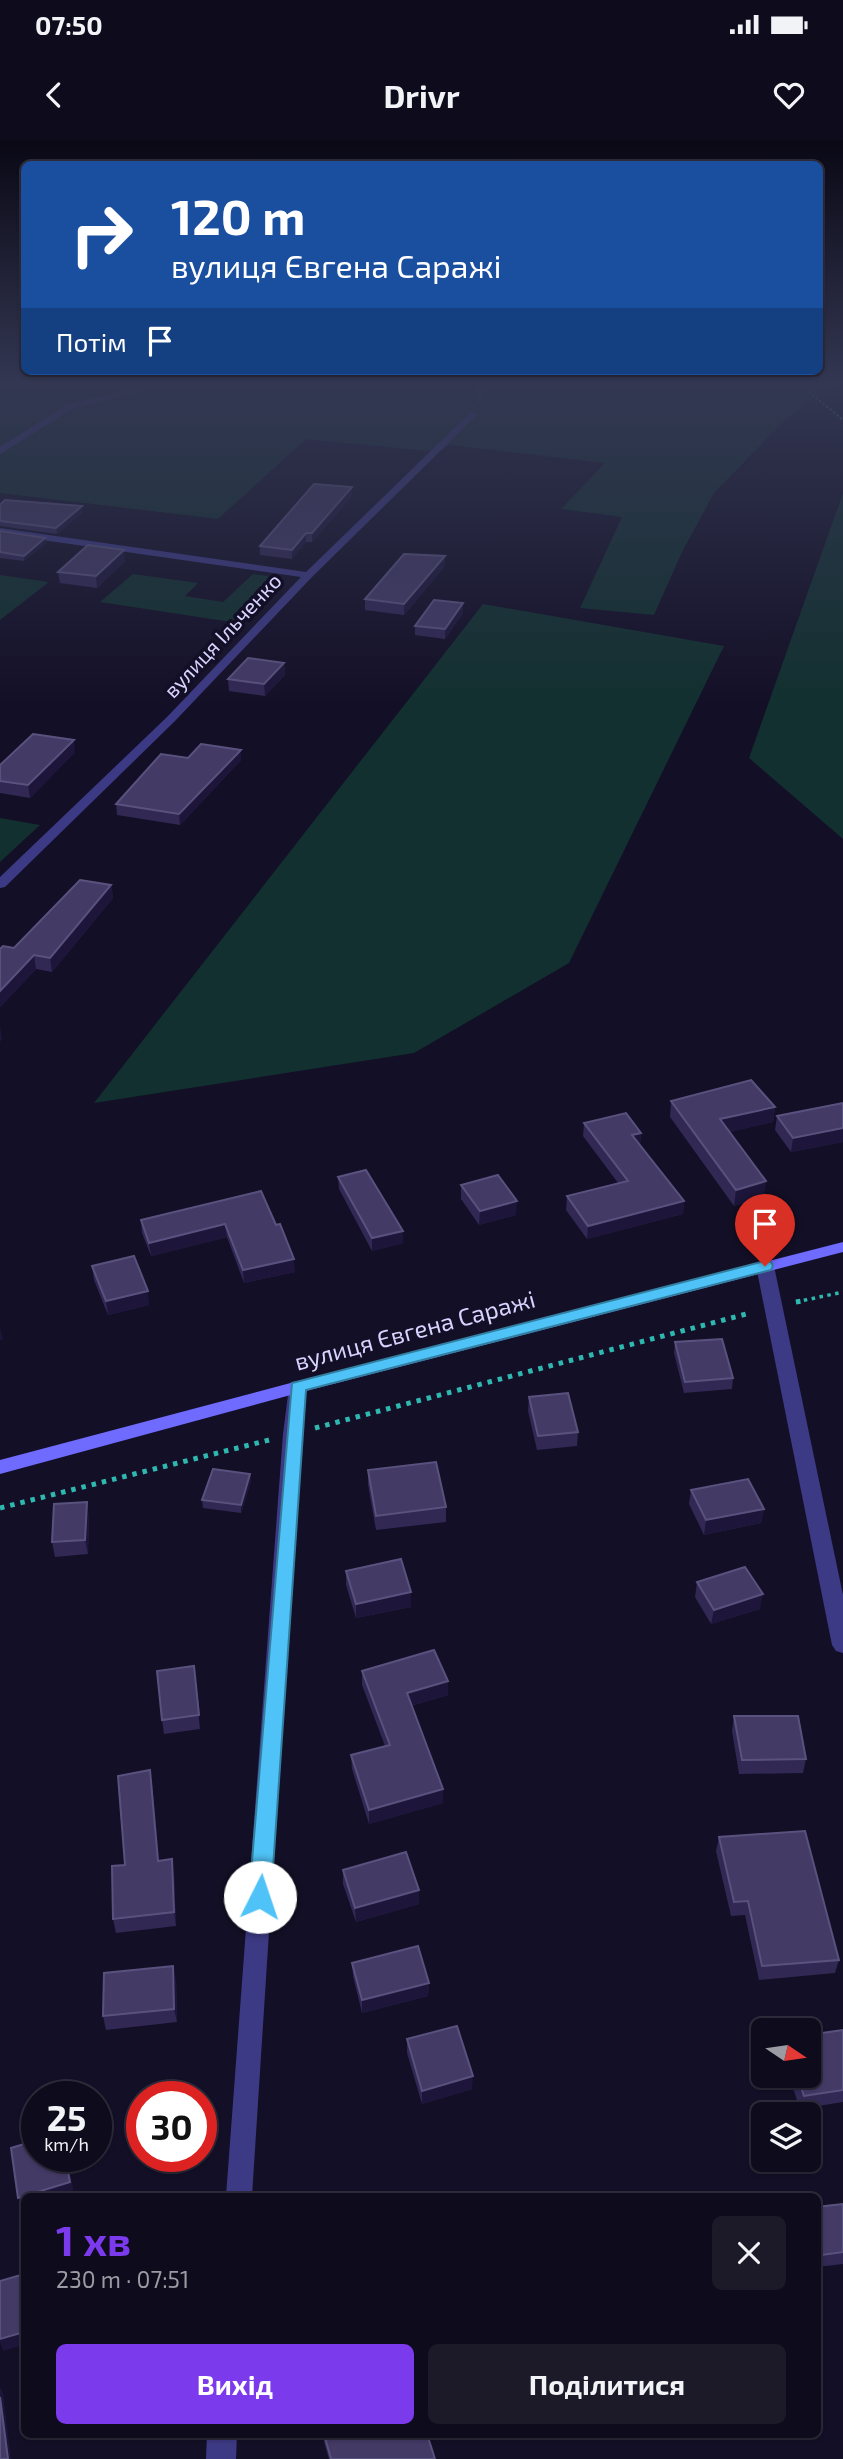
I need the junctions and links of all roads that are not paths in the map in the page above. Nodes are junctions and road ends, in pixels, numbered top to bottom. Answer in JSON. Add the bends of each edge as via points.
{"nodes":[{"id":1,"x":396,"y":489,"type":"edge"},
{"id":2,"x":0,"y":531,"type":"edge"},
{"id":3,"x":308,"y":575,"type":"junction"},
{"id":4,"x":0,"y":884,"type":"edge"},
{"id":5,"x":843,"y":1247,"type":"edge"},
{"id":6,"x":765,"y":1266,"type":"junction"},
{"id":7,"x":298,"y":1387,"type":"junction"},
{"id":8,"x":0,"y":1467,"type":"edge"},
{"id":9,"x":843,"y":1645,"type":"edge"},
{"id":10,"x":239,"y":2193,"type":"edge"},
{"id":11,"x":222,"y":2438,"type":"edge"},
{"id":12,"x":221,"y":2459,"type":"edge"}],
"edges":[{"from":1,"to":3,"type":"street","name":"вулиця Ільченко"},
{"from":2,"to":3,"type":"street"},
{"from":3,"to":4,"type":"street","name":"вулиця Ільченко","via":[[171,719]]},
{"from":5,"to":6,"type":"main road","name":"вулиця Євгена Саражі"},
{"from":6,"to":7,"type":"main road","name":"вулиця Євгена Саражі"},
{"from":6,"to":9,"type":"street"},
{"from":7,"to":8,"type":"main road","name":"вулиця Євгена Саражі"},
{"from":7,"to":10,"type":"street"},
{"from":11,"to":12,"type":"street"}]}
